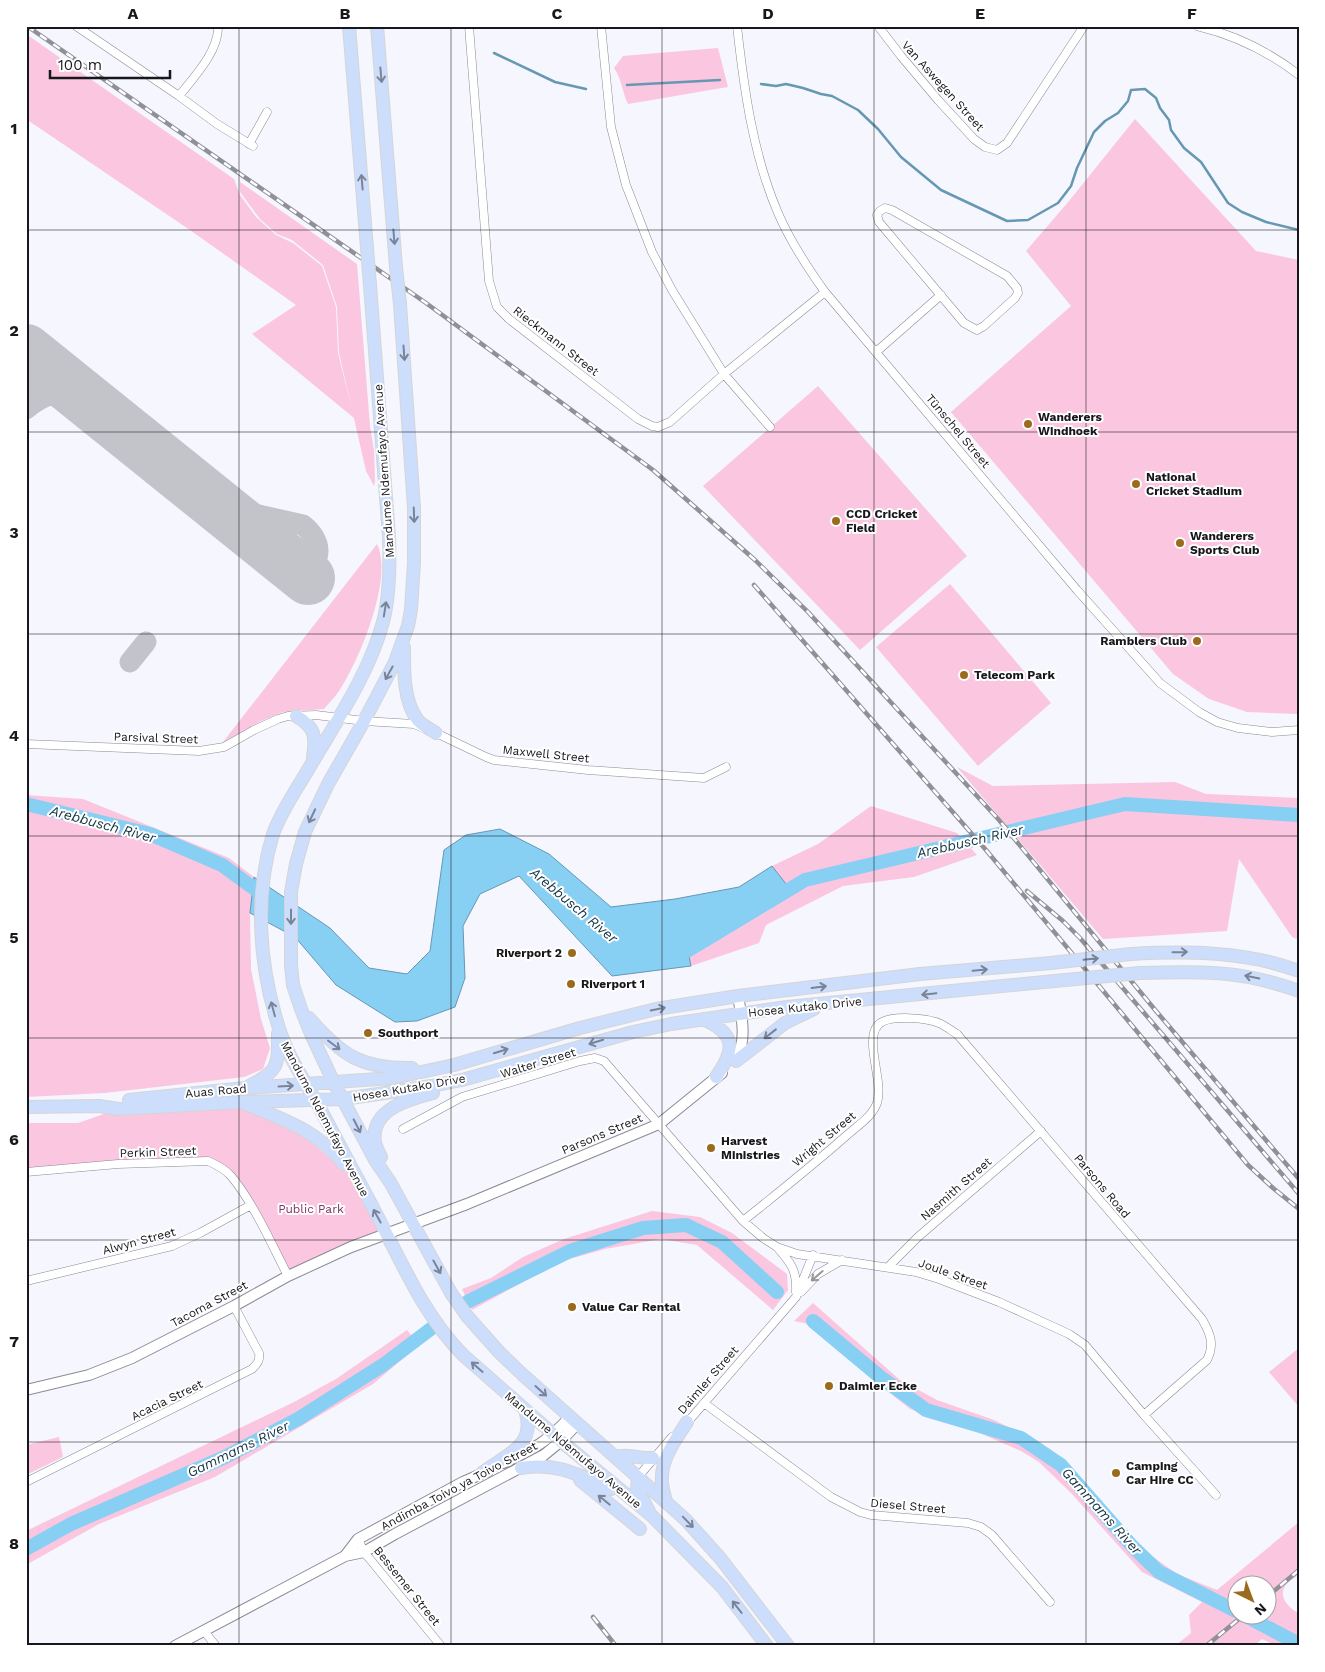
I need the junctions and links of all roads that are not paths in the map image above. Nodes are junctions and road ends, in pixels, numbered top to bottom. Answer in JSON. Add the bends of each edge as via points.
{"nodes":[{"id":1,"x":76,"y":26,"type":"edge"},
{"id":2,"x":218,"y":26,"type":"edge"},
{"id":3,"x":349,"y":26,"type":"edge"},
{"id":4,"x":377,"y":26,"type":"edge"},
{"id":5,"x":469,"y":26,"type":"edge"},
{"id":6,"x":601,"y":26,"type":"edge"},
{"id":7,"x":738,"y":26,"type":"edge"},
{"id":8,"x":878,"y":26,"type":"edge"},
{"id":9,"x":1084,"y":26,"type":"edge"},
{"id":10,"x":1197,"y":26,"type":"edge"},
{"id":11,"x":1299,"y":75,"type":"edge"},
{"id":12,"x":179,"y":96,"type":"junction"},
{"id":13,"x":267,"y":112,"type":"dead end"},
{"id":14,"x":825,"y":292,"type":"junction"},
{"id":15,"x":941,"y":295,"type":"junction"},
{"id":16,"x":876,"y":352,"type":"junction"},
{"id":17,"x":724,"y":374,"type":"junction"},
{"id":18,"x":770,"y":427,"type":"dead end"},
{"id":19,"x":404,"y":642,"type":"junction"},
{"id":20,"x":296,"y":716,"type":"junction"},
{"id":21,"x":338,"y":718,"type":"junction"},
{"id":22,"x":364,"y":721,"type":"junction"},
{"id":23,"x":1299,"y":730,"type":"edge"},
{"id":24,"x":436,"y":733,"type":"junction"},
{"id":25,"x":26,"y":744,"type":"edge"},
{"id":26,"x":313,"y":762,"type":"junction"},
{"id":27,"x":726,"y":767,"type":"dead end"},
{"id":28,"x":1299,"y":971,"type":"edge"},
{"id":29,"x":1299,"y":991,"type":"edge"},
{"id":30,"x":738,"y":996,"type":"junction"},
{"id":31,"x":828,"y":1004,"type":"junction"},
{"id":32,"x":301,"y":1009,"type":"junction"},
{"id":33,"x":741,"y":1014,"type":"junction"},
{"id":34,"x":703,"y":1019,"type":"junction"},
{"id":35,"x":878,"y":1025,"type":"joint"},
{"id":36,"x":278,"y":1028,"type":"junction"},
{"id":37,"x":736,"y":1061,"type":"junction"},
{"id":38,"x":523,"y":1063,"type":"junction"},
{"id":39,"x":454,"y":1065,"type":"junction"},
{"id":40,"x":716,"y":1077,"type":"junction"},
{"id":41,"x":334,"y":1083,"type":"junction"},
{"id":42,"x":308,"y":1084,"type":"junction"},
{"id":43,"x":245,"y":1088,"type":"junction"},
{"id":44,"x":343,"y":1099,"type":"junction"},
{"id":45,"x":316,"y":1100,"type":"junction"},
{"id":46,"x":242,"y":1102,"type":"junction"},
{"id":47,"x":99,"y":1106,"type":"junction"},
{"id":48,"x":26,"y":1107,"type":"edge"},
{"id":49,"x":659,"y":1124,"type":"junction"},
{"id":50,"x":403,"y":1129,"type":"dead end"},
{"id":51,"x":1041,"y":1131,"type":"junction"},
{"id":52,"x":26,"y":1172,"type":"edge"},
{"id":53,"x":358,"y":1182,"type":"junction"},
{"id":54,"x":390,"y":1182,"type":"junction"},
{"id":55,"x":251,"y":1205,"type":"junction"},
{"id":56,"x":743,"y":1221,"type":"junction"},
{"id":57,"x":413,"y":1225,"type":"junction"},
{"id":58,"x":400,"y":1229,"type":"joint"},
{"id":59,"x":387,"y":1234,"type":"junction"},
{"id":60,"x":777,"y":1247,"type":"junction"},
{"id":61,"x":812,"y":1256,"type":"junction"},
{"id":62,"x":842,"y":1260,"type":"junction"},
{"id":63,"x":888,"y":1267,"type":"junction"},
{"id":64,"x":288,"y":1276,"type":"junction"},
{"id":65,"x":26,"y":1281,"type":"edge"},
{"id":66,"x":796,"y":1297,"type":"junction"},
{"id":67,"x":234,"y":1306,"type":"junction"},
{"id":68,"x":26,"y":1390,"type":"edge"},
{"id":69,"x":704,"y":1403,"type":"junction"},
{"id":70,"x":525,"y":1410,"type":"junction"},
{"id":71,"x":1144,"y":1415,"type":"junction"},
{"id":72,"x":574,"y":1420,"type":"junction"},
{"id":73,"x":687,"y":1422,"type":"junction"},
{"id":74,"x":557,"y":1438,"type":"junction"},
{"id":75,"x":615,"y":1457,"type":"junction"},
{"id":76,"x":652,"y":1458,"type":"junction"},
{"id":77,"x":521,"y":1468,"type":"junction"},
{"id":78,"x":568,"y":1471,"type":"junction"},
{"id":79,"x":482,"y":1473,"type":"junction"},
{"id":80,"x":638,"y":1477,"type":"junction"},
{"id":81,"x":26,"y":1482,"type":"edge"},
{"id":82,"x":623,"y":1494,"type":"junction"},
{"id":83,"x":1216,"y":1495,"type":"dead end"},
{"id":84,"x":666,"y":1501,"type":"junction"},
{"id":85,"x":651,"y":1515,"type":"junction"},
{"id":86,"x":640,"y":1529,"type":"dead end"},
{"id":87,"x":358,"y":1539,"type":"junction"},
{"id":88,"x":364,"y":1552,"type":"junction"},
{"id":89,"x":345,"y":1556,"type":"junction"},
{"id":90,"x":723,"y":1556,"type":"junction"},
{"id":91,"x":722,"y":1587,"type":"junction"},
{"id":92,"x":1050,"y":1602,"type":"dead end"},
{"id":93,"x":204,"y":1630,"type":"junction"},
{"id":94,"x":175,"y":1646,"type":"edge"},
{"id":95,"x":216,"y":1646,"type":"edge"},
{"id":96,"x":441,"y":1646,"type":"edge"},
{"id":97,"x":767,"y":1646,"type":"edge"},
{"id":98,"x":788,"y":1646,"type":"edge"}],
"edges":[{"from":1,"to":12,"type":"street"},
{"from":2,"to":12,"type":"street","via":[[212,51]]},
{"from":21,"to":3,"type":"main road","name":"Mandume Ndemufayo Avenue","one_way":true,"bridge":true,"via":[[379,636],[390,562]]},
{"from":4,"to":19,"type":"main road","name":"Mandume Ndemufayo Avenue","one_way":true,"bridge":true,"via":[[415,536],[412,610]]},
{"from":5,"to":17,"type":"street","name":"Rieckmann Street","via":[[490,281],[497,308],[638,419],[652,426],[670,422]]},
{"from":6,"to":17,"type":"street","via":[[611,127],[626,184],[652,252]]},
{"from":7,"to":14,"type":"street","name":"Tünschel Street","via":[[752,123],[768,186],[788,234]]},
{"from":8,"to":9,"type":"street","name":"Van Aswegen Street","via":[[974,139],[997,150],[1007,143]]},
{"from":10,"to":11,"type":"street","via":[[1222,32],[1264,51]]},
{"from":12,"to":13,"type":"street","via":[[251,145]]},
{"from":14,"to":16,"type":"street","name":"Tünschel Street"},
{"from":14,"to":17,"type":"street","name":"Rieckmann Street"},
{"from":15,"to":15,"type":"street","via":[[879,222],[877,215],[880,211],[885,208],[892,210],[1007,276],[1018,293],[976,330],[964,323]]},
{"from":15,"to":16,"type":"street"},
{"from":16,"to":23,"type":"street","name":"Tünschel Street","via":[[1106,624],[1160,683],[1217,722],[1272,732]]},
{"from":17,"to":18,"type":"street"},
{"from":19,"to":22,"type":"main road","name":"Mandume Ndemufayo Avenue","one_way":true},
{"from":19,"to":24,"type":"main road","via":[[405,684],[409,700],[418,721]]},
{"from":20,"to":21,"type":"street","name":"Parsival Street"},
{"from":20,"to":25,"type":"street","name":"Parsival Street","via":[[278,719],[224,747],[200,751]]},
{"from":20,"to":26,"type":"main road","via":[[308,723],[314,733]]},
{"from":21,"to":22,"type":"street","name":"Maxwell Street"},
{"from":21,"to":26,"type":"main road","name":"Mandume Ndemufayo Avenue"},
{"from":22,"to":24,"type":"street","name":"Maxwell Street","via":[[414,724]]},
{"from":22,"to":32,"type":"main road","name":"Mandume Ndemufayo Avenue","one_way":true,"via":[[310,820],[296,864],[291,892],[290,942],[293,985]]},
{"from":24,"to":27,"type":"street","name":"Maxwell Street","via":[[494,760],[704,778]]},
{"from":36,"to":26,"type":"main road","name":"Mandume Ndemufayo Avenue","one_way":true,"via":[[266,975],[260,921],[264,877],[280,819]]},
{"from":30,"to":28,"type":"main road","name":"Hosea Kutako Drive","one_way":true,"bridge":true,"via":[[920,974],[1132,954],[1190,952],[1234,956]]},
{"from":29,"to":31,"type":"main road","name":"Hosea Kutako Drive","one_way":true,"bridge":true,"via":[[1236,974],[1198,971],[1140,973]]},
{"from":30,"to":33,"type":"street"},
{"from":39,"to":30,"type":"main road","name":"Hosea Kutako Drive","one_way":true,"via":[[622,1017]]},
{"from":31,"to":33,"type":"main road","name":"Hosea Kutako Drive"},
{"from":31,"to":37,"type":"main road","one_way":true,"via":[[785,1022]]},
{"from":32,"to":39,"type":"main road","one_way":true,"via":[[327,1039],[363,1062],[396,1068]]},
{"from":32,"to":41,"type":"main road","name":"Mandume Ndemufayo Avenue"},
{"from":33,"to":34,"type":"main road","name":"Hosea Kutako Drive"},
{"from":33,"to":37,"type":"street","via":[[744,1036]]},
{"from":34,"to":38,"type":"main road","name":"Hosea Kutako Drive","one_way":true,"via":[[632,1032]]},
{"from":34,"to":40,"type":"main road","via":[[716,1025],[728,1037],[729,1056]]},
{"from":35,"to":51,"type":"street","name":"Parsons Road","via":[[884,1020],[923,1018],[957,1034]]},
{"from":35,"to":56,"type":"street","name":"Wright Street","via":[[873,1039],[880,1089],[877,1104],[870,1115]]},
{"from":36,"to":42,"type":"main road","name":"Mandume Ndemufayo Avenue"},
{"from":36,"to":43,"type":"main road","via":[[277,1063],[269,1074]]},
{"from":37,"to":40,"type":"street","name":"Parsons Street"},
{"from":38,"to":44,"type":"main road","name":"Hosea Kutako Drive","via":[[431,1086]]},
{"from":38,"to":54,"type":"main road","via":[[391,1108],[378,1125],[375,1142]]},
{"from":39,"to":41,"type":"main road","name":"Hosea Kutako Drive","via":[[393,1078]]},
{"from":40,"to":49,"type":"street","name":"Parsons Street"},
{"from":41,"to":42,"type":"main road","name":"Auas Road"},
{"from":41,"to":44,"type":"main road","name":"Mandume Ndemufayo Avenue"},
{"from":43,"to":42,"type":"main road","name":"Auas Road","one_way":true},
{"from":42,"to":45,"type":"main road","name":"Mandume Ndemufayo Avenue"},
{"from":43,"to":47,"type":"main road","name":"Auas Road","via":[[119,1101]]},
{"from":44,"to":45,"type":"main road","name":"Hosea Kutako Drive"},
{"from":44,"to":54,"type":"main road","name":"Mandume Ndemufayo Avenue","one_way":true},
{"from":45,"to":46,"type":"main road","name":"Auas Road"},
{"from":45,"to":53,"type":"main road","name":"Mandume Ndemufayo Avenue"},
{"from":46,"to":47,"type":"main road","name":"Auas Road","via":[[118,1109]]},
{"from":46,"to":53,"type":"main road","via":[[303,1128],[327,1146]]},
{"from":47,"to":48,"type":"main road","name":"Auas Road"},
{"from":49,"to":50,"type":"street","name":"Walter Street","via":[[604,1061],[595,1058],[462,1098]]},
{"from":49,"to":56,"type":"street","name":"Joule Street"},
{"from":49,"to":57,"type":"street","name":"Parsons Street"},
{"from":51,"to":63,"type":"street","name":"Nasmith Street"},
{"from":51,"to":71,"type":"street","name":"Parsons Road","via":[[1202,1319],[1211,1334],[1208,1360]]},
{"from":52,"to":55,"type":"street","name":"Perkin Street","via":[[208,1161],[231,1175]]},
{"from":59,"to":53,"type":"main road","name":"Mandume Ndemufayo Avenue","one_way":true},
{"from":54,"to":57,"type":"main road","name":"Mandume Ndemufayo Avenue"},
{"from":55,"to":64,"type":"street","name":"Perkin Street"},
{"from":55,"to":65,"type":"street","name":"Alwyn Street","via":[[172,1246]]},
{"from":56,"to":60,"type":"street","name":"Joule Street"},
{"from":57,"to":58,"type":"street","name":"Parsons Street"},
{"from":57,"to":72,"type":"main road","name":"Mandume Ndemufayo Avenue","one_way":true,"via":[[467,1316],[499,1352]]},
{"from":58,"to":59,"type":"street","name":"Tacoma Street"},
{"from":59,"to":64,"type":"street","name":"Tacoma Street"},
{"from":70,"to":59,"type":"main road","name":"Mandume Ndemufayo Avenue","one_way":true,"via":[[449,1341]]},
{"from":60,"to":61,"type":"street","name":"Joule Street"},
{"from":60,"to":66,"type":"street","via":[[794,1270]]},
{"from":61,"to":62,"type":"street","name":"Joule Street"},
{"from":61,"to":66,"type":"street","name":"Daimler Street"},
{"from":62,"to":63,"type":"street","name":"Joule Street"},
{"from":62,"to":66,"type":"street","name":"Daimler Street","one_way":true,"via":[[818,1274]]},
{"from":63,"to":71,"type":"street","name":"Joule Street","via":[[939,1279],[1068,1334],[1085,1345]]},
{"from":64,"to":67,"type":"street","name":"Tacoma Street"},
{"from":66,"to":69,"type":"street","name":"Daimler Street"},
{"from":67,"to":68,"type":"street","name":"Tacoma Street","via":[[132,1358],[89,1375]]},
{"from":67,"to":81,"type":"street","name":"Acacia Street","via":[[259,1352],[260,1358],[252,1369]]},
{"from":69,"to":73,"type":"street","name":"Daimler Street"},
{"from":69,"to":92,"type":"street","name":"Diesel Street","via":[[831,1497],[860,1512],[968,1523],[985,1530]]},
{"from":70,"to":74,"type":"main road","name":"Mandume Ndemufayo Avenue"},
{"from":70,"to":79,"type":"main road","via":[[528,1426],[524,1441]]},
{"from":71,"to":83,"type":"street","name":"Joule Street"},
{"from":72,"to":74,"type":"street","name":"Andimba Toivo ya Toivo Street"},
{"from":72,"to":75,"type":"main road","name":"Mandume Ndemufayo Avenue"},
{"from":73,"to":76,"type":"street","name":"Daimler Street"},
{"from":73,"to":84,"type":"main road","via":[[663,1465],[661,1478]]},
{"from":74,"to":77,"type":"street","name":"Andimba Toivo ya Toivo Street","via":[[544,1455]]},
{"from":74,"to":79,"type":"street","name":"Andimba Toivo ya Toivo Street"},
{"from":74,"to":82,"type":"main road","name":"Mandume Ndemufayo Avenue"},
{"from":75,"to":76,"type":"main road"},
{"from":75,"to":80,"type":"main road","name":"Mandume Ndemufayo Avenue"},
{"from":76,"to":80,"type":"street","name":"Daimler Street"},
{"from":77,"to":78,"type":"main road","via":[[537,1465]]},
{"from":77,"to":88,"type":"street","name":"Andimba Toivo ya Toivo Street"},
{"from":78,"to":82,"type":"main road"},
{"from":86,"to":78,"type":"main road","one_way":true},
{"from":79,"to":87,"type":"street","name":"Andimba Toivo ya Toivo Street"},
{"from":80,"to":84,"type":"main road","name":"Mandume Ndemufayo Avenue"},
{"from":80,"to":85,"type":"main road","via":[[637,1489]]},
{"from":82,"to":85,"type":"main road","name":"Mandume Ndemufayo Avenue"},
{"from":84,"to":90,"type":"main road","name":"Mandume Ndemufayo Avenue","one_way":true},
{"from":85,"to":91,"type":"main road","name":"Mandume Ndemufayo Avenue"},
{"from":87,"to":88,"type":"street","name":"Bessemer Street"},
{"from":87,"to":89,"type":"street","name":"Andimba Toivo ya Toivo Street"},
{"from":88,"to":89,"type":"street","name":"Andimba Toivo ya Toivo Street"},
{"from":88,"to":96,"type":"street","name":"Bessemer Street"},
{"from":89,"to":93,"type":"street","name":"Andimba Toivo ya Toivo Street"},
{"from":90,"to":91,"type":"main road","via":[[715,1568]]},
{"from":90,"to":98,"type":"main road","name":"Mandume Ndemufayo Avenue"},
{"from":97,"to":91,"type":"main road","name":"Mandume Ndemufayo Avenue","one_way":true},
{"from":93,"to":94,"type":"street","name":"Andimba Toivo ya Toivo Street"},
{"from":93,"to":95,"type":"street"}]}
